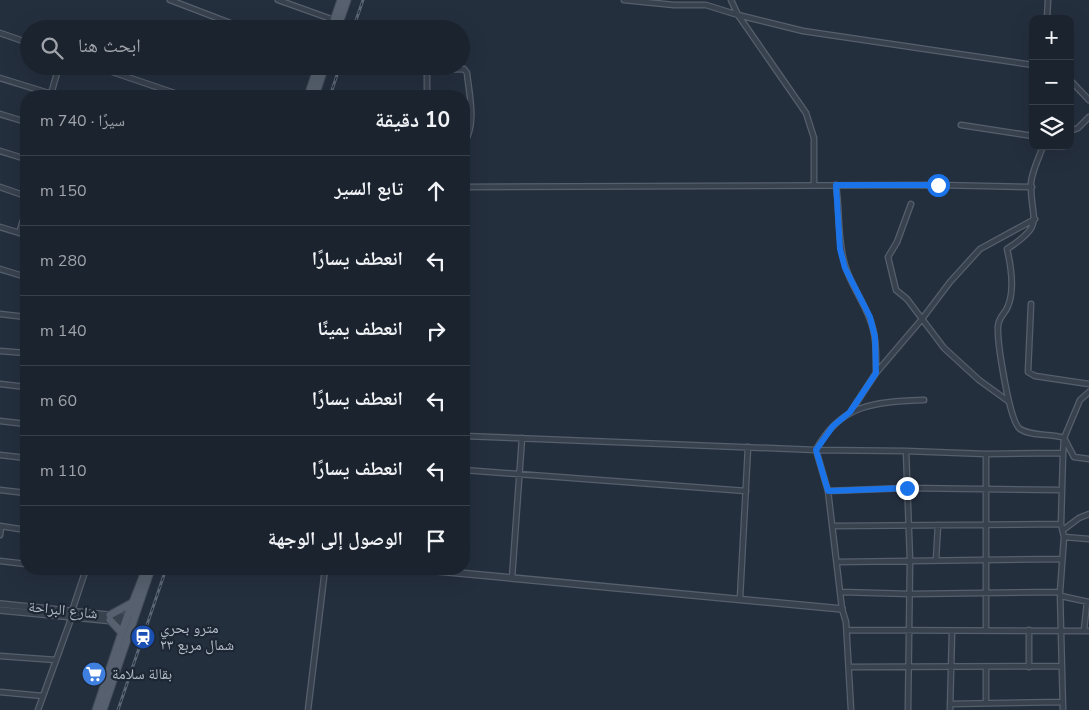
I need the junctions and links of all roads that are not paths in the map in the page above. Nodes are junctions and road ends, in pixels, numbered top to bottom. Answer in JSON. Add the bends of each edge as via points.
{"nodes":[{"id":1,"x":170,"y":0,"type":"edge"},
{"id":2,"x":278,"y":0,"type":"edge"},
{"id":3,"x":341,"y":0,"type":"edge"},
{"id":4,"x":347,"y":0,"type":"edge"},
{"id":5,"x":624,"y":0,"type":"edge"},
{"id":6,"x":731,"y":0,"type":"edge"},
{"id":7,"x":1048,"y":0,"type":"edge"},
{"id":8,"x":738,"y":15,"type":"junction"},
{"id":9,"x":1047,"y":15,"type":"edge"},
{"id":10,"x":222,"y":20,"type":"edge"},
{"id":11,"x":334,"y":20,"type":"joint"},
{"id":12,"x":340,"y":20,"type":"edge"},
{"id":13,"x":0,"y":34,"type":"edge"},
{"id":14,"x":20,"y":40,"type":"edge"},
{"id":15,"x":1029,"y":64,"type":"edge"},
{"id":16,"x":57,"y":75,"type":"edge"},
{"id":17,"x":121,"y":75,"type":"edge"},
{"id":18,"x":315,"y":75,"type":"edge"},
{"id":19,"x":322,"y":75,"type":"edge"},
{"id":20,"x":427,"y":75,"type":"edge"},
{"id":21,"x":467,"y":75,"type":"edge"},
{"id":22,"x":0,"y":78,"type":"edge"},
{"id":23,"x":1074,"y":84,"type":"edge"},
{"id":24,"x":38,"y":90,"type":"edge"},
{"id":25,"x":52,"y":90,"type":"edge"},
{"id":26,"x":165,"y":90,"type":"edge"},
{"id":27,"x":310,"y":90,"type":"edge"},
{"id":28,"x":317,"y":90,"type":"edge"},
{"id":29,"x":427,"y":90,"type":"edge"},
{"id":30,"x":469,"y":90,"type":"edge"},
{"id":31,"x":470,"y":100,"type":"edge"},
{"id":32,"x":1089,"y":100,"type":"edge"},
{"id":33,"x":0,"y":114,"type":"edge"},
{"id":34,"x":1089,"y":117,"type":"edge"},
{"id":35,"x":20,"y":120,"type":"edge"},
{"id":36,"x":961,"y":125,"type":"dead end"},
{"id":37,"x":470,"y":128,"type":"edge"},
{"id":38,"x":1074,"y":130,"type":"edge"},
{"id":39,"x":1029,"y":135,"type":"edge"},
{"id":40,"x":1042,"y":150,"type":"edge"},
{"id":41,"x":0,"y":151,"type":"edge"},
{"id":42,"x":20,"y":157,"type":"edge"},
{"id":43,"x":814,"y":185,"type":"junction"},
{"id":44,"x":836,"y":185,"type":"junction"},
{"id":45,"x":0,"y":187,"type":"edge"},
{"id":46,"x":470,"y":187,"type":"edge"},
{"id":47,"x":1032,"y":187,"type":"junction"},
{"id":48,"x":20,"y":194,"type":"edge"},
{"id":49,"x":910,"y":204,"type":"dead end"},
{"id":50,"x":1036,"y":218,"type":"junction"},
{"id":51,"x":0,"y":227,"type":"edge"},
{"id":52,"x":20,"y":230,"type":"edge"},
{"id":53,"x":19,"y":233,"type":"joint"},
{"id":54,"x":0,"y":269,"type":"edge"},
{"id":55,"x":20,"y":274,"type":"edge"},
{"id":56,"x":1031,"y":304,"type":"dead end"},
{"id":57,"x":0,"y":314,"type":"edge"},
{"id":58,"x":20,"y":316,"type":"edge"},
{"id":59,"x":922,"y":319,"type":"junction"},
{"id":60,"x":0,"y":351,"type":"edge"},
{"id":61,"x":20,"y":353,"type":"edge"},
{"id":62,"x":876,"y":373,"type":"junction"},
{"id":63,"x":0,"y":384,"type":"edge"},
{"id":64,"x":1089,"y":384,"type":"edge"},
{"id":65,"x":20,"y":386,"type":"edge"},
{"id":66,"x":1089,"y":392,"type":"edge"},
{"id":67,"x":924,"y":400,"type":"dead end"},
{"id":68,"x":1008,"y":401,"type":"junction"},
{"id":69,"x":850,"y":412,"type":"junction"},
{"id":70,"x":0,"y":421,"type":"edge"},
{"id":71,"x":20,"y":423,"type":"edge"},
{"id":72,"x":470,"y":436,"type":"edge"},
{"id":73,"x":522,"y":438,"type":"junction"},
{"id":74,"x":1064,"y":438,"type":"junction"},
{"id":75,"x":748,"y":447,"type":"junction"},
{"id":76,"x":816,"y":450,"type":"junction"},
{"id":77,"x":906,"y":451,"type":"junction"},
{"id":78,"x":1063,"y":453,"type":"junction"},
{"id":79,"x":986,"y":454,"type":"junction"},
{"id":80,"x":0,"y":455,"type":"edge"},
{"id":81,"x":20,"y":457,"type":"edge"},
{"id":82,"x":1089,"y":459,"type":"edge"},
{"id":83,"x":470,"y":470,"type":"edge"},
{"id":84,"x":520,"y":474,"type":"junction"},
{"id":85,"x":907,"y":488,"type":"junction"},
{"id":86,"x":986,"y":489,"type":"junction"},
{"id":87,"x":0,"y":490,"type":"edge"},
{"id":88,"x":1061,"y":490,"type":"junction"},
{"id":89,"x":746,"y":491,"type":"junction"},
{"id":90,"x":828,"y":491,"type":"junction"},
{"id":91,"x":20,"y":492,"type":"edge"},
{"id":92,"x":1089,"y":514,"type":"edge"},
{"id":93,"x":908,"y":524,"type":"junction"},
{"id":94,"x":1061,"y":524,"type":"junction"},
{"id":95,"x":938,"y":525,"type":"junction"},
{"id":96,"x":986,"y":525,"type":"junction"},
{"id":97,"x":1,"y":526,"type":"edge"},
{"id":98,"x":833,"y":526,"type":"junction"},
{"id":99,"x":20,"y":529,"type":"edge"},
{"id":100,"x":1063,"y":530,"type":"junction"},
{"id":101,"x":0,"y":535,"type":"edge"},
{"id":102,"x":1064,"y":537,"type":"junction"},
{"id":103,"x":1089,"y":539,"type":"edge"},
{"id":104,"x":910,"y":560,"type":"junction"},
{"id":105,"x":936,"y":560,"type":"junction"},
{"id":106,"x":987,"y":560,"type":"junction"},
{"id":107,"x":1061,"y":560,"type":"junction"},
{"id":108,"x":0,"y":562,"type":"edge"},
{"id":109,"x":837,"y":562,"type":"junction"},
{"id":110,"x":20,"y":564,"type":"edge"},
{"id":111,"x":470,"y":573,"type":"edge"},
{"id":112,"x":84,"y":575,"type":"edge"},
{"id":113,"x":144,"y":575,"type":"edge"},
{"id":114,"x":149,"y":575,"type":"edge"},
{"id":115,"x":324,"y":575,"type":"edge"},
{"id":116,"x":512,"y":578,"type":"junction"},
{"id":117,"x":841,"y":592,"type":"junction"},
{"id":118,"x":910,"y":594,"type":"junction"},
{"id":119,"x":987,"y":594,"type":"junction"},
{"id":120,"x":1060,"y":594,"type":"junction"},
{"id":121,"x":740,"y":598,"type":"junction"},
{"id":122,"x":1088,"y":602,"type":"edge"},
{"id":123,"x":132,"y":603,"type":"junction"},
{"id":124,"x":0,"y":604,"type":"edge"},
{"id":125,"x":842,"y":609,"type":"junction"},
{"id":126,"x":0,"y":610,"type":"edge"},
{"id":127,"x":72,"y":614,"type":"junction"},
{"id":128,"x":110,"y":618,"type":"junction"},
{"id":129,"x":126,"y":619,"type":"junction"},
{"id":130,"x":848,"y":630,"type":"junction"},
{"id":131,"x":909,"y":630,"type":"junction"},
{"id":132,"x":986,"y":630,"type":"junction"},
{"id":133,"x":1029,"y":630,"type":"junction"},
{"id":134,"x":1061,"y":630,"type":"junction"},
{"id":135,"x":1086,"y":630,"type":"edge"},
{"id":136,"x":952,"y":631,"type":"junction"},
{"id":137,"x":121,"y":632,"type":"junction"},
{"id":138,"x":0,"y":656,"type":"edge"},
{"id":139,"x":56,"y":660,"type":"junction"},
{"id":140,"x":1029,"y":666,"type":"junction"},
{"id":141,"x":1062,"y":666,"type":"junction"},
{"id":142,"x":850,"y":667,"type":"junction"},
{"id":143,"x":910,"y":667,"type":"junction"},
{"id":144,"x":951,"y":668,"type":"junction"},
{"id":145,"x":986,"y":668,"type":"junction"},
{"id":146,"x":0,"y":692,"type":"edge"},
{"id":147,"x":43,"y":696,"type":"junction"},
{"id":148,"x":986,"y":702,"type":"junction"},
{"id":149,"x":1062,"y":702,"type":"junction"},
{"id":150,"x":950,"y":704,"type":"junction"},
{"id":151,"x":38,"y":710,"type":"edge"},
{"id":152,"x":96,"y":710,"type":"edge"},
{"id":153,"x":103,"y":710,"type":"edge"},
{"id":154,"x":308,"y":710,"type":"edge"},
{"id":155,"x":851,"y":710,"type":"edge"},
{"id":156,"x":908,"y":710,"type":"edge"},
{"id":157,"x":950,"y":710,"type":"edge"},
{"id":158,"x":1063,"y":710,"type":"edge"}],
"edges":[{"from":1,"to":10,"type":"street"},
{"from":2,"to":11,"type":"street"},
{"from":3,"to":11,"type":"main road"},
{"from":4,"to":12,"type":"main road"},
{"from":5,"to":8,"type":"street","via":[[706,5]]},
{"from":6,"to":8,"type":"street"},
{"from":7,"to":9,"type":"street"},
{"from":8,"to":15,"type":"street","via":[[804,31]]},
{"from":8,"to":43,"type":"street","via":[[806,113],[814,138]]},
{"from":13,"to":14,"type":"street"},
{"from":16,"to":25,"type":"street"},
{"from":17,"to":26,"type":"street"},
{"from":18,"to":27,"type":"main road"},
{"from":19,"to":28,"type":"main road"},
{"from":20,"to":29,"type":"street"},
{"from":21,"to":30,"type":"street"},
{"from":22,"to":24,"type":"street"},
{"from":23,"to":32,"type":"street"},
{"from":31,"to":37,"type":"street"},
{"from":33,"to":35,"type":"street"},
{"from":34,"to":38,"type":"street"},
{"from":36,"to":39,"type":"street"},
{"from":40,"to":47,"type":"street"},
{"from":41,"to":42,"type":"street"},
{"from":43,"to":44,"type":"street"},
{"from":43,"to":46,"type":"street"},
{"from":44,"to":47,"type":"street"},
{"from":44,"to":62,"type":"street","via":[[840,249],[845,268],[870,317],[875,337]]},
{"from":45,"to":48,"type":"street"},
{"from":47,"to":50,"type":"street"},
{"from":49,"to":59,"type":"street","via":[[888,261],[895,288]]},
{"from":50,"to":59,"type":"street","via":[[980,250]]},
{"from":50,"to":68,"type":"street","via":[[1031,230],[1007,249],[1011,264],[1011,297],[998,326]]},
{"from":51,"to":53,"type":"street"},
{"from":52,"to":53,"type":"street"},
{"from":54,"to":55,"type":"street"},
{"from":56,"to":64,"type":"street","via":[[1028,372],[1035,376]]},
{"from":57,"to":58,"type":"street"},
{"from":59,"to":62,"type":"street"},
{"from":59,"to":68,"type":"street","via":[[961,365]]},
{"from":60,"to":61,"type":"street"},
{"from":62,"to":69,"type":"street"},
{"from":63,"to":65,"type":"street"},
{"from":66,"to":74,"type":"street","via":[[1080,400]]},
{"from":67,"to":69,"type":"street","via":[[877,403]]},
{"from":68,"to":74,"type":"street","via":[[1014,422],[1020,428]]},
{"from":69,"to":76,"type":"street","via":[[833,426]]},
{"from":70,"to":71,"type":"street"},
{"from":72,"to":73,"type":"street"},
{"from":73,"to":75,"type":"street"},
{"from":73,"to":84,"type":"street"},
{"from":74,"to":78,"type":"street"},
{"from":74,"to":82,"type":"street","via":[[1074,457]]},
{"from":75,"to":76,"type":"street"},
{"from":75,"to":89,"type":"street"},
{"from":76,"to":77,"type":"street"},
{"from":76,"to":90,"type":"street"},
{"from":77,"to":79,"type":"street"},
{"from":77,"to":85,"type":"street"},
{"from":78,"to":79,"type":"street"},
{"from":78,"to":88,"type":"street"},
{"from":79,"to":86,"type":"street"},
{"from":80,"to":81,"type":"street"},
{"from":83,"to":84,"type":"street"},
{"from":84,"to":89,"type":"street"},
{"from":84,"to":116,"type":"street"},
{"from":85,"to":86,"type":"street"},
{"from":85,"to":90,"type":"street"},
{"from":85,"to":93,"type":"street"},
{"from":86,"to":88,"type":"street"},
{"from":86,"to":96,"type":"street"},
{"from":87,"to":91,"type":"street"},
{"from":88,"to":94,"type":"street"},
{"from":89,"to":121,"type":"street"},
{"from":90,"to":98,"type":"street"},
{"from":92,"to":100,"type":"street"},
{"from":93,"to":95,"type":"street"},
{"from":93,"to":98,"type":"street"},
{"from":93,"to":104,"type":"street"},
{"from":94,"to":96,"type":"street"},
{"from":94,"to":100,"type":"street"},
{"from":95,"to":96,"type":"street"},
{"from":95,"to":105,"type":"street"},
{"from":96,"to":106,"type":"street"},
{"from":97,"to":99,"type":"street"},
{"from":97,"to":101,"type":"street"},
{"from":98,"to":109,"type":"street"},
{"from":100,"to":102,"type":"street"},
{"from":102,"to":103,"type":"street"},
{"from":102,"to":107,"type":"street"},
{"from":104,"to":105,"type":"street"},
{"from":104,"to":109,"type":"street"},
{"from":104,"to":118,"type":"street"},
{"from":105,"to":106,"type":"street"},
{"from":106,"to":107,"type":"street"},
{"from":106,"to":119,"type":"street"},
{"from":107,"to":120,"type":"street"},
{"from":108,"to":110,"type":"street"},
{"from":109,"to":117,"type":"street"},
{"from":111,"to":116,"type":"street"},
{"from":112,"to":127,"type":"street"},
{"from":113,"to":123,"type":"main road"},
{"from":114,"to":153,"type":"main road"},
{"from":115,"to":154,"type":"street"},
{"from":116,"to":121,"type":"street"},
{"from":117,"to":118,"type":"street"},
{"from":117,"to":125,"type":"street"},
{"from":118,"to":119,"type":"street"},
{"from":118,"to":131,"type":"street"},
{"from":119,"to":120,"type":"street"},
{"from":119,"to":132,"type":"street"},
{"from":120,"to":122,"type":"street"},
{"from":120,"to":134,"type":"street"},
{"from":121,"to":125,"type":"street"},
{"from":122,"to":135,"type":"street"},
{"from":123,"to":128,"type":"main road"},
{"from":123,"to":129,"type":"main road"},
{"from":124,"to":127,"type":"street","name":"شارع البراحة"},
{"from":125,"to":130,"type":"street"},
{"from":126,"to":127,"type":"street","name":"شارع البراحة"},
{"from":127,"to":128,"type":"street","name":"شارع البراحة"},
{"from":127,"to":139,"type":"street"},
{"from":128,"to":129,"type":"street","name":"شارع البراحة"},
{"from":128,"to":137,"type":"main road"},
{"from":129,"to":137,"type":"main road"},
{"from":130,"to":131,"type":"street"},
{"from":130,"to":142,"type":"street"},
{"from":131,"to":136,"type":"street"},
{"from":131,"to":143,"type":"street"},
{"from":132,"to":133,"type":"street"},
{"from":132,"to":136,"type":"street"},
{"from":133,"to":134,"type":"street"},
{"from":133,"to":140,"type":"street"},
{"from":134,"to":135,"type":"street"},
{"from":134,"to":141,"type":"street"},
{"from":136,"to":144,"type":"street"},
{"from":137,"to":152,"type":"main road"},
{"from":138,"to":139,"type":"street"},
{"from":139,"to":147,"type":"street"},
{"from":140,"to":141,"type":"street"},
{"from":140,"to":145,"type":"street"},
{"from":141,"to":149,"type":"street"},
{"from":142,"to":143,"type":"street"},
{"from":142,"to":155,"type":"street"},
{"from":143,"to":144,"type":"street"},
{"from":143,"to":156,"type":"street"},
{"from":144,"to":145,"type":"street"},
{"from":144,"to":150,"type":"street"},
{"from":145,"to":148,"type":"street"},
{"from":146,"to":147,"type":"street"},
{"from":147,"to":151,"type":"street"},
{"from":148,"to":149,"type":"street"},
{"from":148,"to":150,"type":"street"},
{"from":149,"to":158,"type":"street"},
{"from":150,"to":157,"type":"street"}]}
